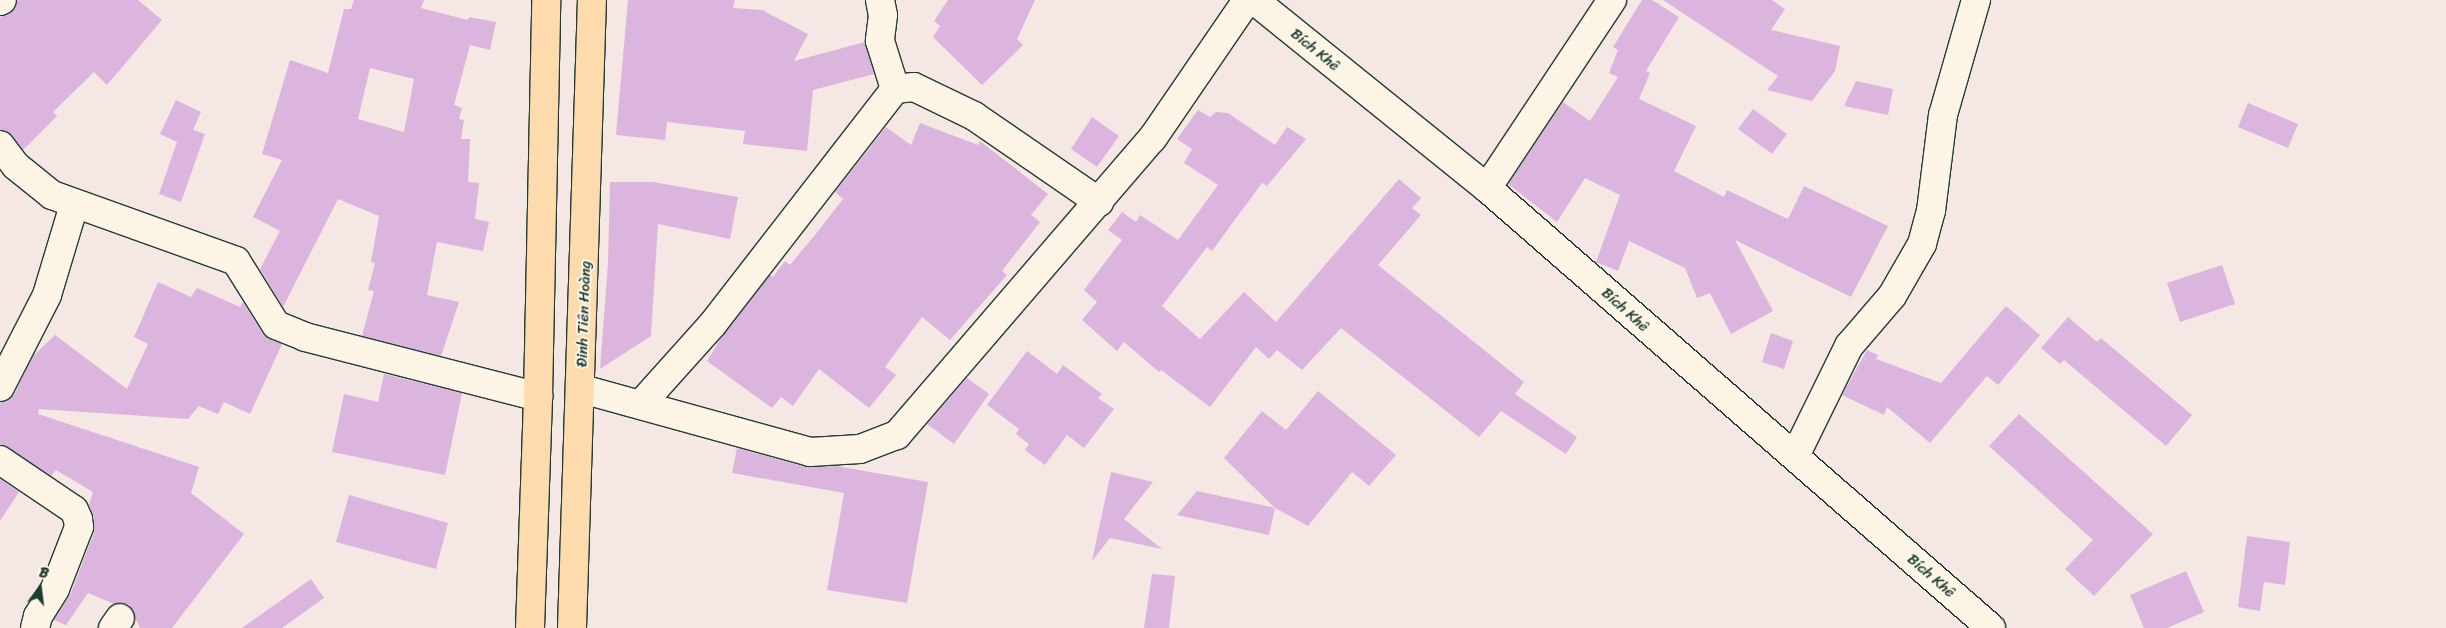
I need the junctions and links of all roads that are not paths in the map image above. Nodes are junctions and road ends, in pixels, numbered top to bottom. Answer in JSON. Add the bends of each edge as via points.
{"nodes":[{"id":1,"x":546,"y":0,"type":"edge"},
{"id":2,"x":592,"y":0,"type":"edge"},
{"id":3,"x":880,"y":0,"type":"edge"},
{"id":4,"x":1247,"y":0,"type":"edge"},
{"id":5,"x":1254,"y":0,"type":"edge"},
{"id":6,"x":1612,"y":0,"type":"edge"},
{"id":7,"x":1976,"y":0,"type":"edge"},
{"id":8,"x":895,"y":89,"type":"junction"},
{"id":9,"x":0,"y":146,"type":"edge"},
{"id":10,"x":1487,"y":188,"type":"junction"},
{"id":11,"x":1099,"y":202,"type":"junction"},
{"id":12,"x":74,"y":204,"type":"junction"},
{"id":13,"x":0,"y":387,"type":"edge"},
{"id":14,"x":582,"y":388,"type":"junction"},
{"id":15,"x":538,"y":397,"type":"junction"},
{"id":16,"x":642,"y":403,"type":"junction"},
{"id":17,"x":1795,"y":456,"type":"junction"},
{"id":18,"x":0,"y":460,"type":"edge"},
{"id":19,"x":35,"y":628,"type":"edge"},
{"id":20,"x":530,"y":628,"type":"edge"},
{"id":21,"x":572,"y":628,"type":"edge"},
{"id":22,"x":1991,"y":628,"type":"edge"}],
"edges":[{"from":1,"to":15,"type":"highway"},
{"from":2,"to":14,"type":"highway","name":"Đinh Tiên Hoàng"},
{"from":3,"to":8,"type":"street","via":[[883,15],[880,41]]},
{"from":4,"to":11,"type":"street","via":[[1152,140]]},
{"from":5,"to":10,"type":"street","name":"Bích Khê"},
{"from":6,"to":10,"type":"street"},
{"from":7,"to":17,"type":"street","via":[[1943,115],[1931,211],[1922,244],[1892,296],[1849,346]]},
{"from":8,"to":11,"type":"street","via":[[914,87],[974,116]]},
{"from":8,"to":16,"type":"street","via":[[712,325]]},
{"from":9,"to":12,"type":"street","via":[[16,166],[52,195]]},
{"from":10,"to":17,"type":"street","name":"Bích Khê"},
{"from":11,"to":16,"type":"street","via":[[897,435],[860,449],[810,452]]},
{"from":12,"to":13,"type":"street","via":[[47,295]]},
{"from":12,"to":15,"type":"street","via":[[236,261],[276,326],[305,337]]},
{"from":14,"to":16,"type":"street"},
{"from":14,"to":21,"type":"highway","name":"Đinh Tiên Hoàng"},
{"from":15,"to":20,"type":"highway"},
{"from":17,"to":22,"type":"street","name":"Bích Khê"},
{"from":18,"to":19,"type":"street","via":[[74,510],[78,519],[58,580]]}]}
